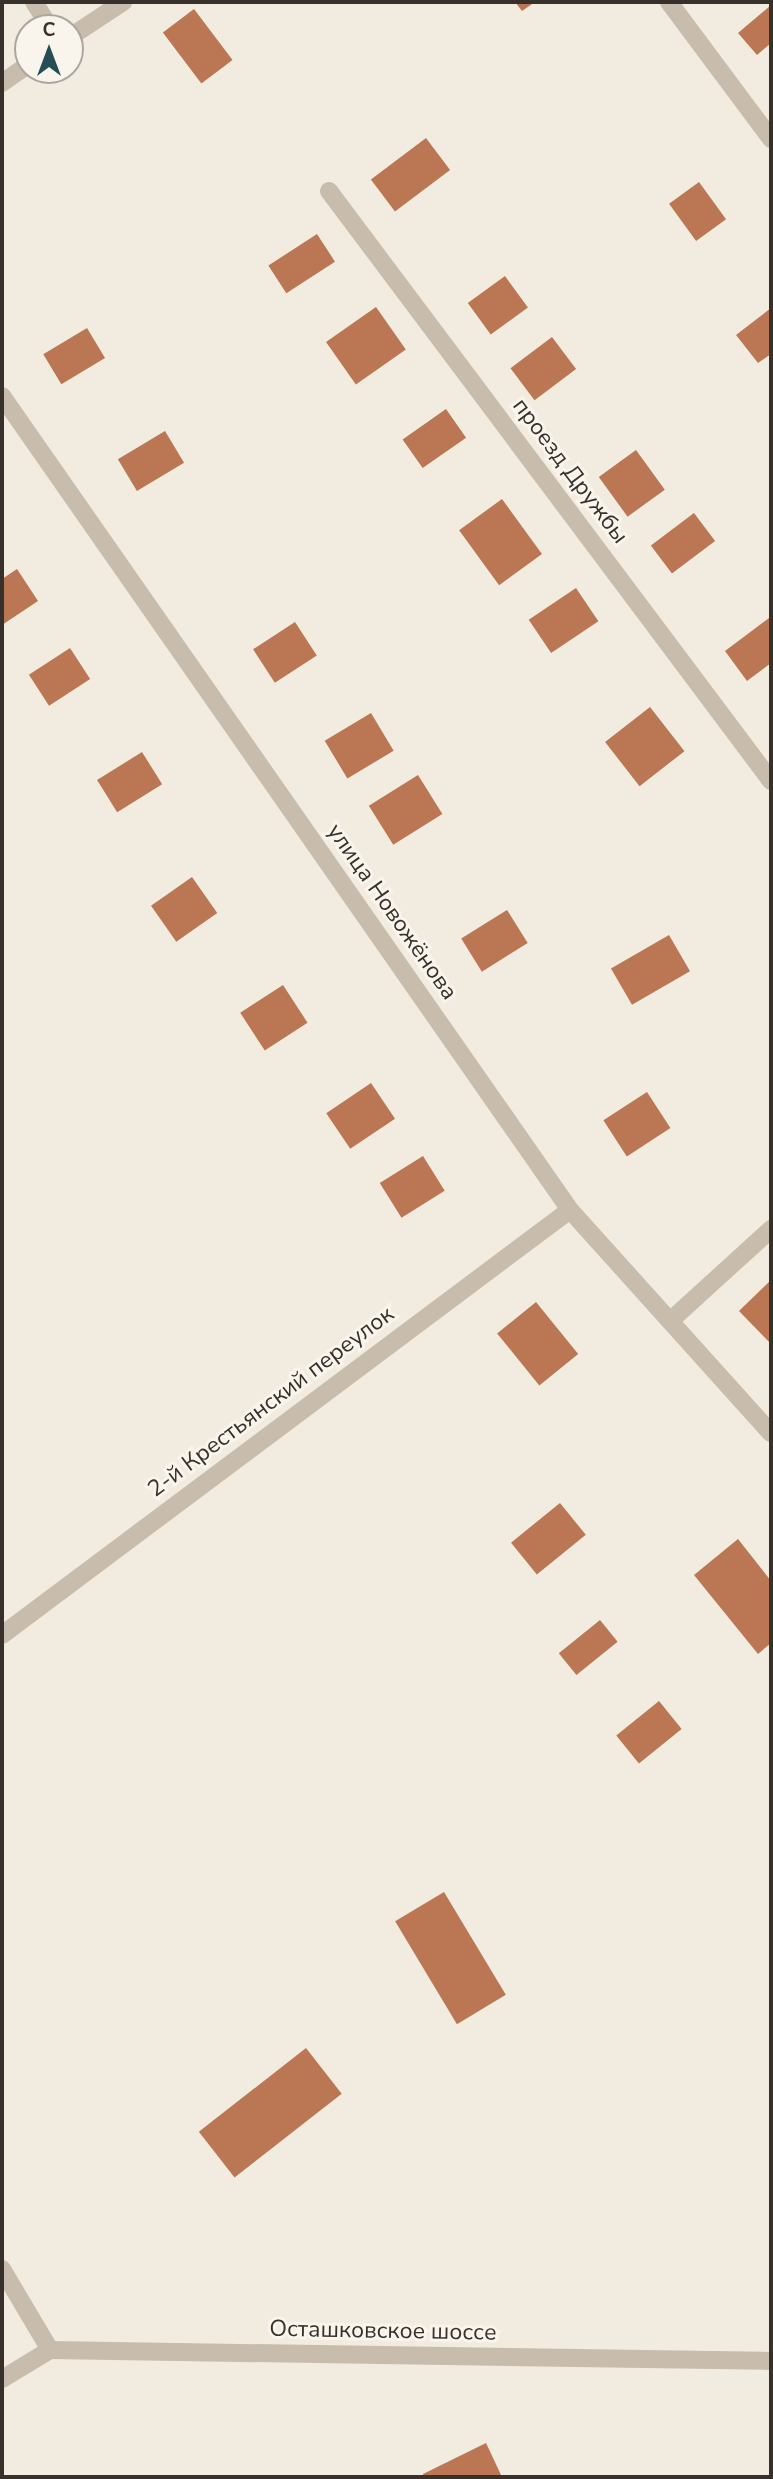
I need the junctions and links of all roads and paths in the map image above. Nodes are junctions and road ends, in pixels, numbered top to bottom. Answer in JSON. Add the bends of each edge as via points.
{"nodes":[{"id":1,"x":123,"y":2,"type":"edge"},
{"id":2,"x":670,"y":2,"type":"edge"},
{"id":3,"x":84,"y":28,"type":"edge"},
{"id":4,"x":771,"y":139,"type":"edge"},
{"id":5,"x":329,"y":191,"type":"dead end"},
{"id":6,"x":2,"y":396,"type":"edge"},
{"id":7,"x":771,"y":781,"type":"edge"},
{"id":8,"x":570,"y":1210,"type":"junction"},
{"id":9,"x":771,"y":1229,"type":"edge"},
{"id":10,"x":670,"y":1321,"type":"junction"},
{"id":11,"x":771,"y":1433,"type":"edge"},
{"id":12,"x":2,"y":1634,"type":"edge"},
{"id":13,"x":2,"y":2269,"type":"edge"},
{"id":14,"x":50,"y":2350,"type":"junction"},
{"id":15,"x":771,"y":2361,"type":"edge"},
{"id":16,"x":2,"y":2379,"type":"edge"}],
"edges":[{"from":1,"to":3,"type":"street"},
{"from":2,"to":4,"type":"street"},
{"from":5,"to":7,"type":"street","name":"проезд Дружбы"},
{"from":6,"to":8,"type":"street","name":"улица Новожёнова"},
{"from":8,"to":10,"type":"street","name":"улица Новожёнова"},
{"from":8,"to":12,"type":"street","name":"2-й Крестьянский переулок"},
{"from":9,"to":10,"type":"street"},
{"from":10,"to":11,"type":"street","name":"улица Новожёнова"},
{"from":13,"to":14,"type":"street"},
{"from":14,"to":15,"type":"street","name":"Осташковское шоссе"},
{"from":14,"to":16,"type":"street"}]}
